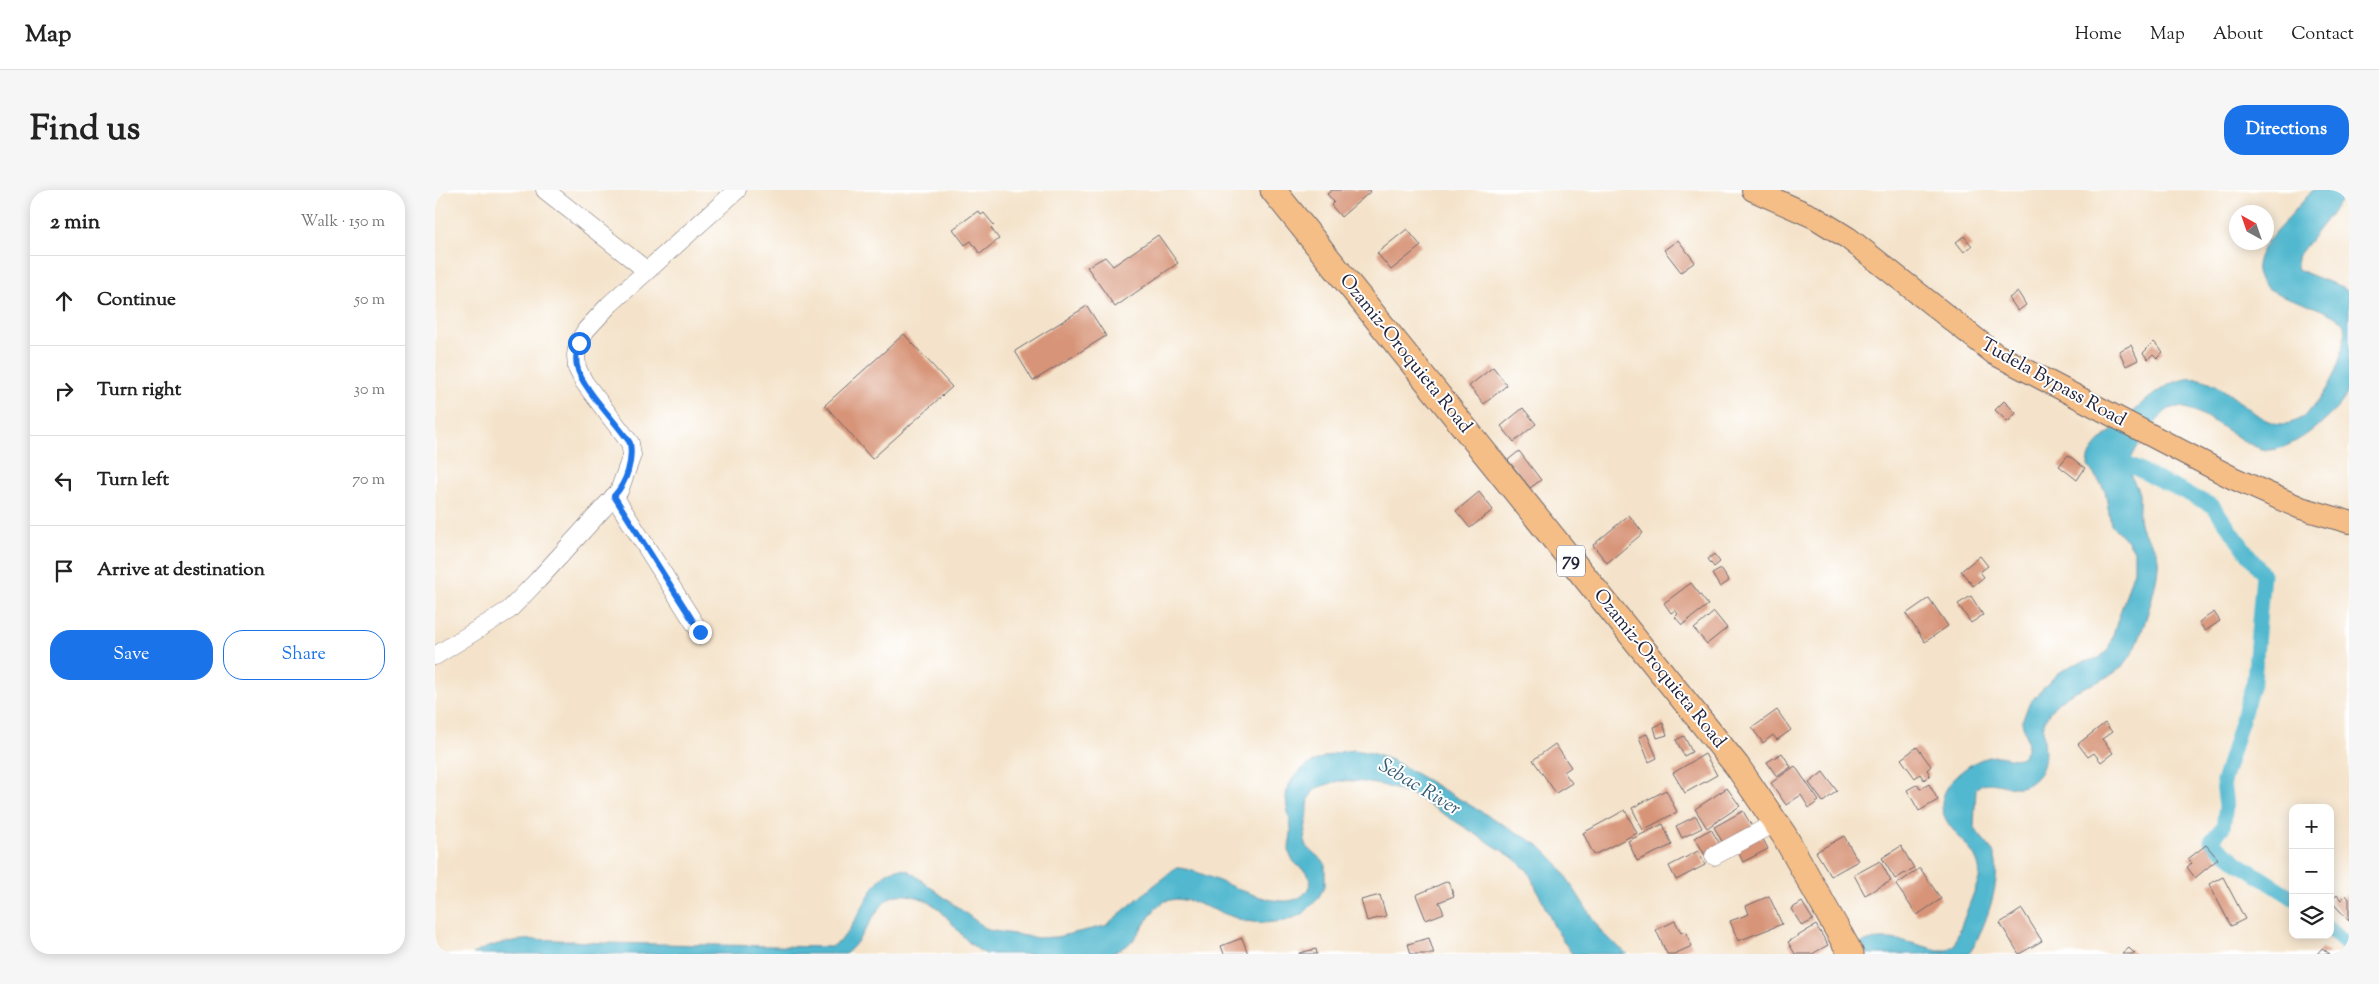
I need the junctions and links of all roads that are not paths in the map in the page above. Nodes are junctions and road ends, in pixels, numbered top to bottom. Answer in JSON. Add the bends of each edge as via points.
{"nodes":[{"id":1,"x":545,"y":190,"type":"edge"},
{"id":2,"x":737,"y":190,"type":"edge"},
{"id":3,"x":1273,"y":190,"type":"edge"},
{"id":4,"x":1753,"y":190,"type":"edge"},
{"id":5,"x":646,"y":270,"type":"junction"},
{"id":6,"x":614,"y":496,"type":"junction"},
{"id":7,"x":2349,"y":522,"type":"edge"},
{"id":8,"x":700,"y":632,"type":"dead end"},
{"id":9,"x":435,"y":656,"type":"edge"},
{"id":10,"x":1775,"y":823,"type":"junction"},
{"id":11,"x":1714,"y":856,"type":"dead end"},
{"id":12,"x":1849,"y":951,"type":"edge"}],
"edges":[{"from":1,"to":5,"type":"street"},
{"from":2,"to":5,"type":"street"},
{"from":3,"to":10,"type":"highway","name":"Ozamiz-Oroquieta Road","number":"79","via":[[1737,766]]},
{"from":4,"to":7,"type":"main road","name":"Tudela Bypass Road","via":[[1814,217],[1848,238],[1995,354],[2149,436],[2276,498]]},
{"from":5,"to":6,"type":"street","via":[[586,330],[576,355],[577,368],[584,382],[630,443],[632,455],[629,466]]},
{"from":6,"to":8,"type":"street"},
{"from":6,"to":9,"type":"street","via":[[509,610]]},
{"from":10,"to":11,"type":"street"},
{"from":10,"to":12,"type":"highway","name":"Ozamiz-Oroquieta Road","number":"79"}]}
